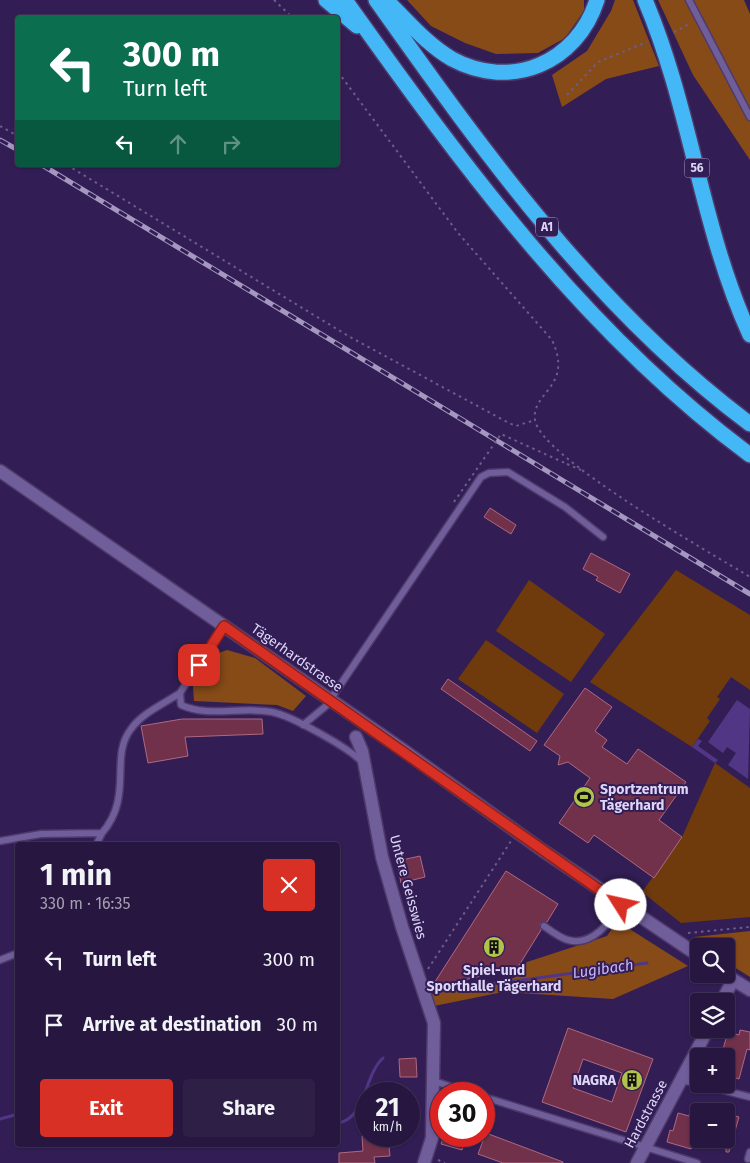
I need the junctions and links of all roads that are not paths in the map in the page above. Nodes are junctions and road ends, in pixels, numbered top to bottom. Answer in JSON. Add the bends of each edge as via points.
{"nodes":[{"id":1,"x":326,"y":0,"type":"edge"},
{"id":2,"x":345,"y":0,"type":"edge"},
{"id":3,"x":376,"y":0,"type":"edge"},
{"id":4,"x":386,"y":0,"type":"edge"},
{"id":5,"x":598,"y":0,"type":"edge"},
{"id":6,"x":645,"y":0,"type":"edge"},
{"id":7,"x":689,"y":0,"type":"edge"},
{"id":8,"x":374,"y":40,"type":"junction"},
{"id":9,"x":750,"y":117,"type":"edge"},
{"id":10,"x":750,"y":335,"type":"edge"},
{"id":11,"x":750,"y":424,"type":"edge"},
{"id":12,"x":750,"y":455,"type":"edge"},
{"id":13,"x":0,"y":471,"type":"edge"},
{"id":14,"x":603,"y":537,"type":"dead end"},
{"id":15,"x":224,"y":626,"type":"junction"},
{"id":16,"x":180,"y":693,"type":"junction"},
{"id":17,"x":329,"y":699,"type":"junction"},
{"id":18,"x":303,"y":726,"type":"junction"},
{"id":19,"x":356,"y":737,"type":"dead end"},
{"id":20,"x":364,"y":765,"type":"junction"},
{"id":21,"x":102,"y":833,"type":"junction"},
{"id":22,"x":0,"y":841,"type":"edge"},
{"id":23,"x":98,"y":842,"type":"edge"},
{"id":24,"x":621,"y":905,"type":"junction"},
{"id":25,"x":544,"y":926,"type":"dead end"},
{"id":26,"x":690,"y":950,"type":"edge"},
{"id":27,"x":15,"y":954,"type":"edge"},
{"id":28,"x":0,"y":960,"type":"edge"},
{"id":29,"x":735,"y":981,"type":"edge"},
{"id":30,"x":750,"y":990,"type":"edge"},
{"id":31,"x":703,"y":1038,"type":"edge"},
{"id":32,"x":682,"y":1080,"type":"junction"},
{"id":33,"x":434,"y":1081,"type":"junction"},
{"id":34,"x":437,"y":1082,"type":"edge"},
{"id":35,"x":750,"y":1098,"type":"edge"},
{"id":36,"x":495,"y":1101,"type":"edge"},
{"id":37,"x":644,"y":1148,"type":"junction"},
{"id":38,"x":424,"y":1163,"type":"edge"},
{"id":39,"x":637,"y":1163,"type":"edge"},
{"id":40,"x":697,"y":1163,"type":"edge"}],
"edges":[{"from":1,"to":8,"type":"highway"},
{"from":2,"to":8,"type":"highway","number":"A1"},
{"from":3,"to":11,"type":"highway","number":"A1","via":[[487,152],[574,259],[655,343]]},
{"from":4,"to":5,"type":"highway","via":[[422,36],[453,59],[472,67],[504,72],[536,67],[564,52],[581,34]]},
{"from":6,"to":10,"type":"highway","number":"56","via":[[677,91],[721,258]]},
{"from":7,"to":9,"type":"lane"},
{"from":8,"to":12,"type":"highway","number":"A1","via":[[479,183],[568,290],[660,382]]},
{"from":13,"to":15,"type":"street","name":"Tägerhardstrasse"},
{"from":14,"to":17,"type":"lane","via":[[565,507],[508,472],[481,477]]},
{"from":15,"to":16,"type":"lane"},
{"from":15,"to":17,"type":"street","name":"Tägerhardstrasse"},
{"from":16,"to":18,"type":"lane","via":[[181,705],[194,711],[272,712]]},
{"from":16,"to":21,"type":"lane","via":[[136,723],[126,737],[122,746],[121,791],[117,808]]},
{"from":17,"to":18,"type":"lane","via":[[326,706]]},
{"from":17,"to":24,"type":"street","name":"Tägerhardstrasse"},
{"from":18,"to":20,"type":"lane","via":[[348,750]]},
{"from":19,"to":20,"type":"street","name":"Untere Geisswies"},
{"from":20,"to":33,"type":"street","name":"Untere Geisswies","via":[[382,857],[434,1023]]},
{"from":21,"to":22,"type":"lane","via":[[42,834]]},
{"from":21,"to":23,"type":"lane"},
{"from":24,"to":25,"type":"lane","via":[[605,928],[579,941],[569,941]]},
{"from":24,"to":26,"type":"street","name":"Tägerhardstrasse"},
{"from":27,"to":28,"type":"lane"},
{"from":29,"to":30,"type":"street"},
{"from":31,"to":32,"type":"street","name":"Hardstrasse"},
{"from":32,"to":35,"type":"lane","name":"Hardstrasse"},
{"from":32,"to":37,"type":"street","name":"Hardstrasse"},
{"from":33,"to":34,"type":"lane"},
{"from":33,"to":38,"type":"street","name":"Untere Geisswies","via":[[432,1138]]},
{"from":36,"to":37,"type":"lane"},
{"from":37,"to":39,"type":"street","name":"Hardstrasse"},
{"from":37,"to":40,"type":"lane"}]}
